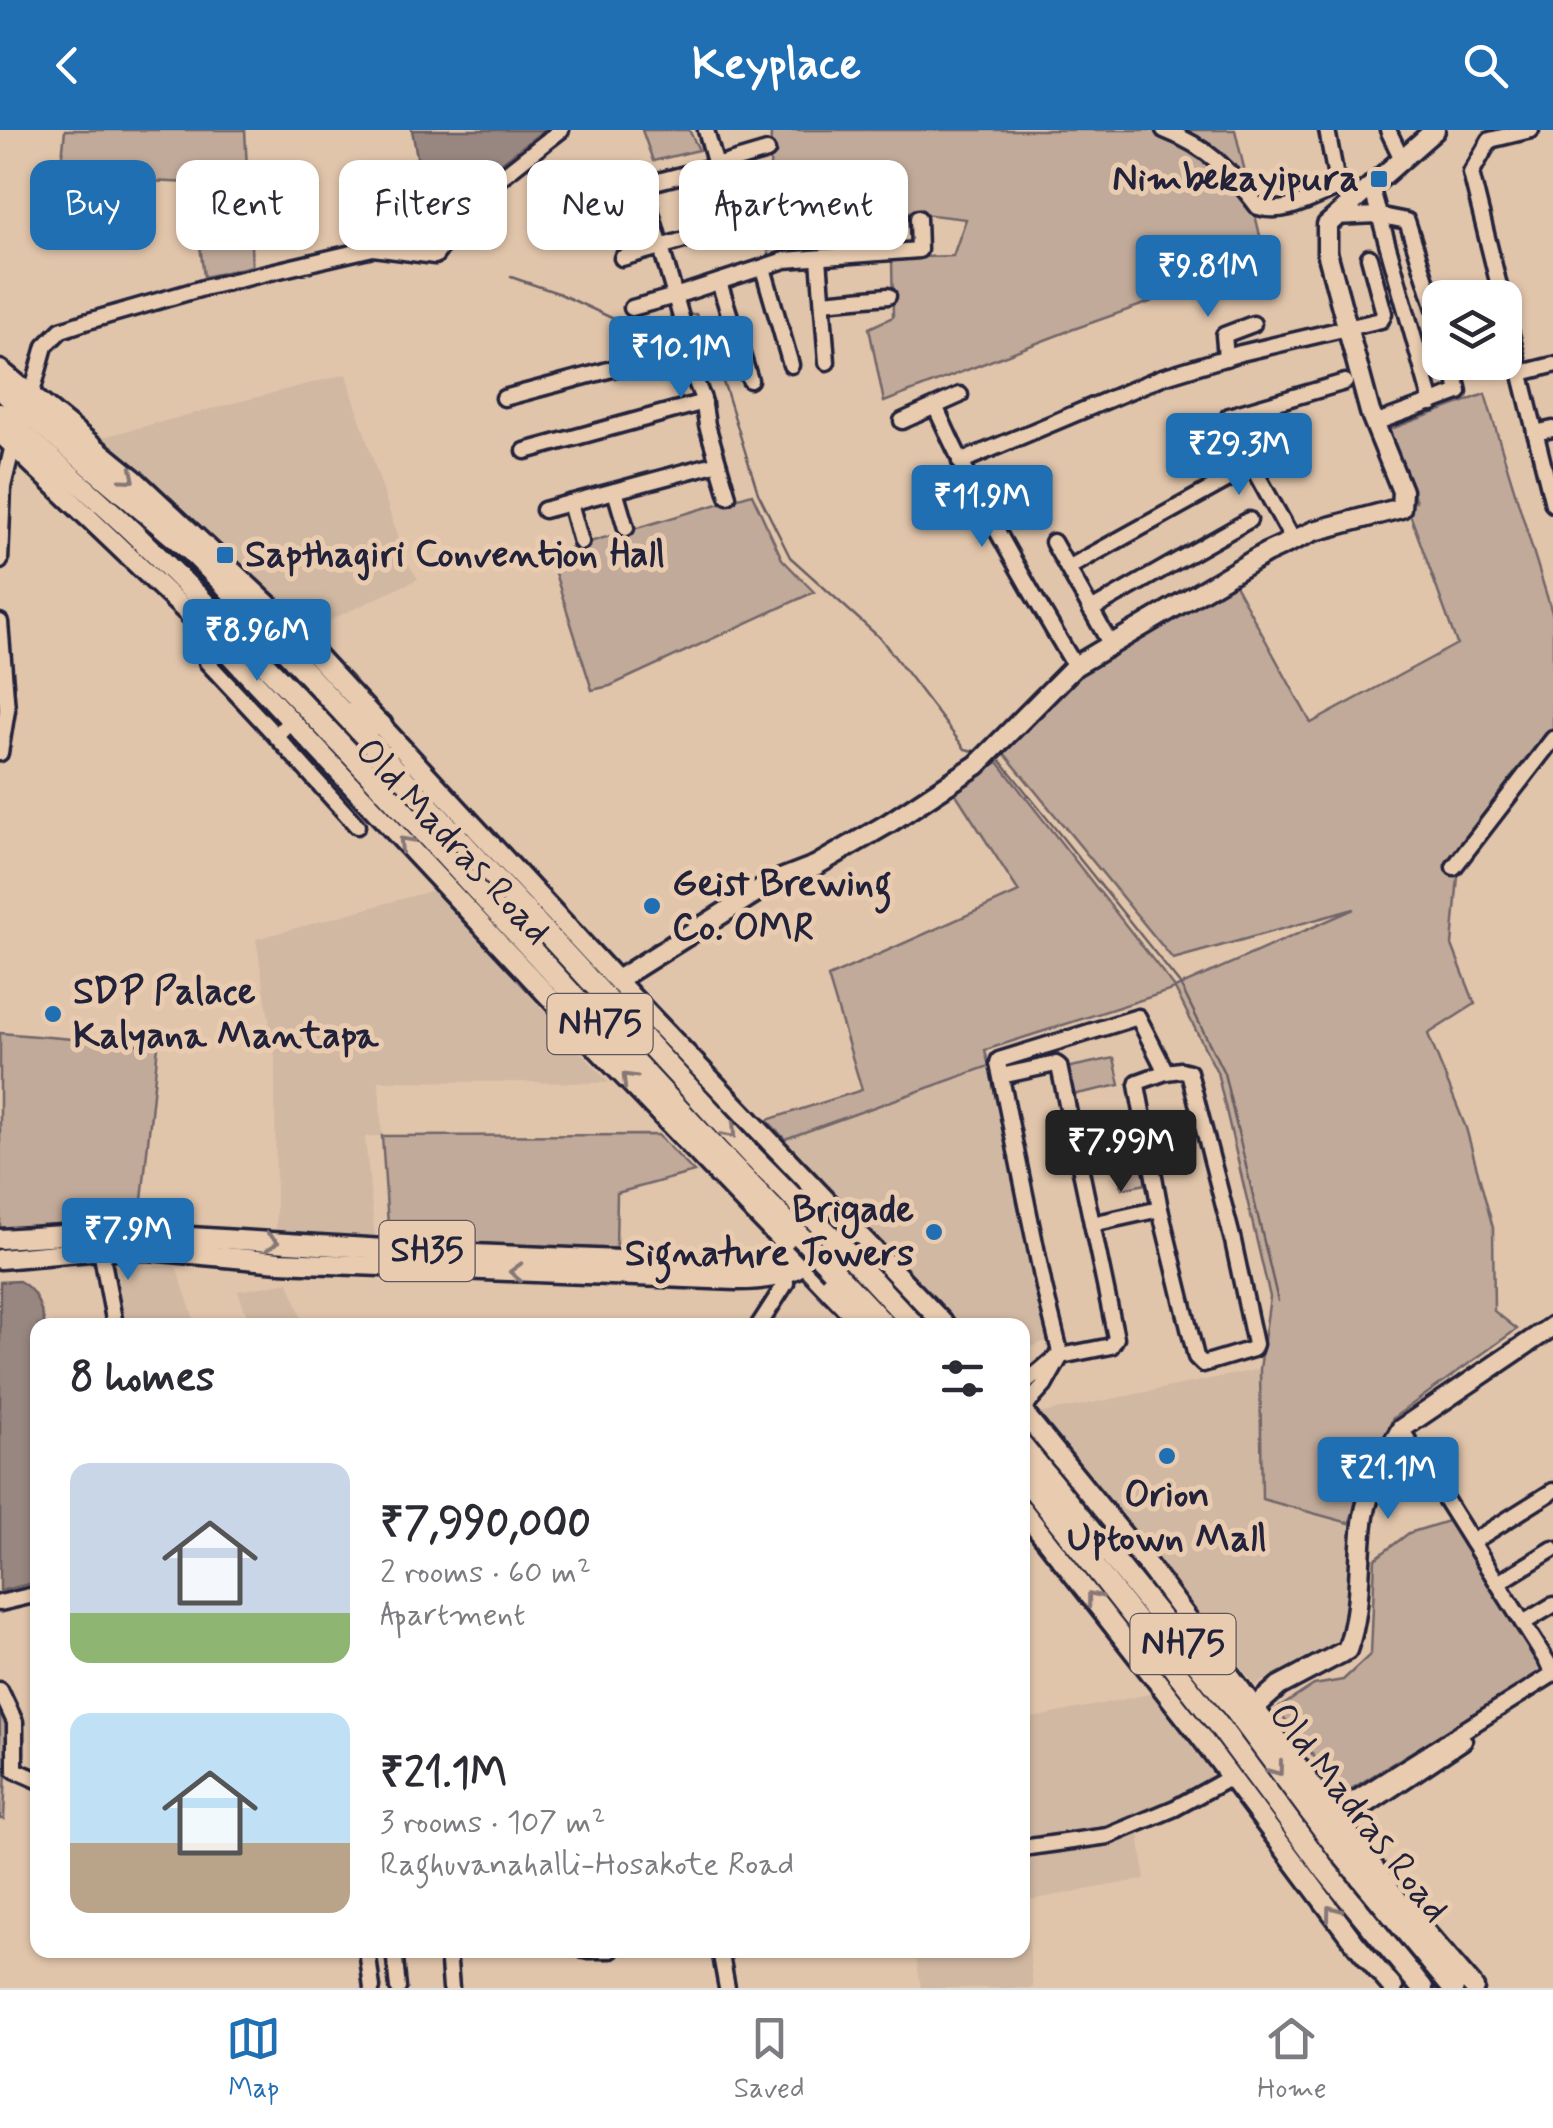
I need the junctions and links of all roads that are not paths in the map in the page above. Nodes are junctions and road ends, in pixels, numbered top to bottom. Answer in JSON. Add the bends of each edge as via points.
{"nodes":[{"id":1,"x":561,"y":130,"type":"edge"},
{"id":2,"x":706,"y":130,"type":"edge"},
{"id":3,"x":1327,"y":130,"type":"edge"},
{"id":4,"x":1388,"y":130,"type":"edge"},
{"id":5,"x":1435,"y":130,"type":"edge"},
{"id":6,"x":1531,"y":130,"type":"edge"},
{"id":7,"x":1167,"y":131,"type":"edge"},
{"id":8,"x":767,"y":152,"type":"dead end"},
{"id":9,"x":1402,"y":158,"type":"junction"},
{"id":10,"x":714,"y":160,"type":"edge"},
{"id":11,"x":738,"y":160,"type":"edge"},
{"id":12,"x":679,"y":176,"type":"edge"},
{"id":13,"x":1338,"y":188,"type":"junction"},
{"id":14,"x":1365,"y":192,"type":"junction"},
{"id":15,"x":1377,"y":215,"type":"junction"},
{"id":16,"x":1336,"y":217,"type":"junction"},
{"id":17,"x":918,"y":218,"type":"dead end"},
{"id":18,"x":679,"y":243,"type":"edge"},
{"id":19,"x":661,"y":248,"type":"junction"},
{"id":20,"x":1369,"y":257,"type":"dead end"},
{"id":21,"x":622,"y":258,"type":"dead end"},
{"id":22,"x":819,"y":258,"type":"junction"},
{"id":23,"x":763,"y":268,"type":"junction"},
{"id":24,"x":1426,"y":280,"type":"edge"},
{"id":25,"x":1498,"y":280,"type":"edge"},
{"id":26,"x":719,"y":282,"type":"junction"},
{"id":27,"x":675,"y":296,"type":"junction"},
{"id":28,"x":888,"y":296,"type":"dead end"},
{"id":29,"x":822,"y":302,"type":"junction"},
{"id":30,"x":632,"y":308,"type":"dead end"},
{"id":31,"x":1253,"y":324,"type":"dead end"},
{"id":32,"x":1348,"y":329,"type":"junction"},
{"id":33,"x":683,"y":350,"type":"junction"},
{"id":34,"x":1226,"y":358,"type":"junction"},
{"id":35,"x":828,"y":362,"type":"dead end"},
{"id":36,"x":790,"y":365,"type":"dead end"},
{"id":37,"x":1553,"y":365,"type":"edge"},
{"id":38,"x":0,"y":370,"type":"edge"},
{"id":39,"x":1522,"y":373,"type":"edge"},
{"id":40,"x":750,"y":380,"type":"dead end"},
{"id":41,"x":1457,"y":380,"type":"edge"},
{"id":42,"x":1522,"y":380,"type":"edge"},
{"id":43,"x":1345,"y":382,"type":"dead end"},
{"id":44,"x":0,"y":389,"type":"edge"},
{"id":45,"x":960,"y":395,"type":"dead end"},
{"id":46,"x":504,"y":398,"type":"dead end"},
{"id":47,"x":704,"y":402,"type":"junction"},
{"id":48,"x":1432,"y":403,"type":"junction"},
{"id":49,"x":936,"y":408,"type":"junction"},
{"id":50,"x":902,"y":421,"type":"dead end"},
{"id":51,"x":15,"y":422,"type":"edge"},
{"id":52,"x":1375,"y":423,"type":"junction"},
{"id":53,"x":1553,"y":429,"type":"edge"},
{"id":54,"x":1536,"y":433,"type":"junction"},
{"id":55,"x":525,"y":451,"type":"dead end"},
{"id":56,"x":960,"y":462,"type":"junction"},
{"id":57,"x":718,"y":463,"type":"junction"},
{"id":58,"x":1252,"y":466,"type":"junction"},
{"id":59,"x":1551,"y":487,"type":"edge"},
{"id":60,"x":615,"y":491,"type":"junction"},
{"id":61,"x":728,"y":496,"type":"dead end"},
{"id":62,"x":570,"y":503,"type":"junction"},
{"id":63,"x":1553,"y":504,"type":"edge"},
{"id":64,"x":544,"y":510,"type":"dead end"},
{"id":65,"x":1249,"y":520,"type":"dead end"},
{"id":66,"x":626,"y":528,"type":"dead end"},
{"id":67,"x":1293,"y":540,"type":"junction"},
{"id":68,"x":580,"y":542,"type":"dead end"},
{"id":69,"x":1053,"y":542,"type":"dead end"},
{"id":70,"x":0,"y":561,"type":"edge"},
{"id":71,"x":1068,"y":568,"type":"junction"},
{"id":72,"x":192,"y":605,"type":"junction"},
{"id":73,"x":1091,"y":610,"type":"junction"},
{"id":74,"x":0,"y":622,"type":"edge"},
{"id":75,"x":1111,"y":645,"type":"junction"},
{"id":76,"x":207,"y":662,"type":"dead end"},
{"id":77,"x":1075,"y":666,"type":"junction"},
{"id":78,"x":342,"y":712,"type":"junction"},
{"id":79,"x":290,"y":720,"type":"junction"},
{"id":80,"x":381,"y":725,"type":"junction"},
{"id":81,"x":276,"y":736,"type":"junction"},
{"id":82,"x":1553,"y":739,"type":"edge"},
{"id":83,"x":0,"y":754,"type":"edge"},
{"id":84,"x":357,"y":826,"type":"dead end"},
{"id":85,"x":1454,"y":868,"type":"dead end"},
{"id":86,"x":618,"y":980,"type":"junction"},
{"id":87,"x":1166,"y":1072,"type":"junction"},
{"id":88,"x":1001,"y":1076,"type":"junction"},
{"id":89,"x":1160,"y":1209,"type":"junction"},
{"id":90,"x":842,"y":1216,"type":"junction"},
{"id":91,"x":1092,"y":1224,"type":"junction"},
{"id":92,"x":0,"y":1239,"type":"edge"},
{"id":93,"x":170,"y":1244,"type":"junction"},
{"id":94,"x":101,"y":1250,"type":"junction"},
{"id":95,"x":794,"y":1257,"type":"junction"},
{"id":96,"x":0,"y":1259,"type":"edge"},
{"id":97,"x":114,"y":1318,"type":"edge"},
{"id":98,"x":763,"y":1318,"type":"edge"},
{"id":99,"x":856,"y":1318,"type":"edge"},
{"id":100,"x":878,"y":1318,"type":"edge"},
{"id":101,"x":907,"y":1318,"type":"edge"},
{"id":102,"x":938,"y":1318,"type":"edge"},
{"id":103,"x":1553,"y":1326,"type":"edge"},
{"id":104,"x":1060,"y":1355,"type":"junction"},
{"id":105,"x":1030,"y":1379,"type":"edge"},
{"id":106,"x":1030,"y":1402,"type":"edge"},
{"id":107,"x":1030,"y":1421,"type":"edge"},
{"id":108,"x":1401,"y":1429,"type":"junction"},
{"id":109,"x":1030,"y":1455,"type":"edge"},
{"id":110,"x":1030,"y":1486,"type":"edge"},
{"id":111,"x":1553,"y":1491,"type":"edge"},
{"id":112,"x":1030,"y":1519,"type":"edge"},
{"id":113,"x":1472,"y":1542,"type":"junction"},
{"id":114,"x":1553,"y":1549,"type":"edge"},
{"id":115,"x":1498,"y":1583,"type":"junction"},
{"id":116,"x":30,"y":1596,"type":"edge"},
{"id":117,"x":0,"y":1603,"type":"edge"},
{"id":118,"x":1553,"y":1605,"type":"edge"},
{"id":119,"x":1523,"y":1623,"type":"junction"},
{"id":120,"x":1553,"y":1672,"type":"edge"},
{"id":121,"x":1553,"y":1684,"type":"edge"},
{"id":122,"x":0,"y":1690,"type":"edge"},
{"id":123,"x":1254,"y":1708,"type":"junction"},
{"id":124,"x":30,"y":1777,"type":"edge"},
{"id":125,"x":1230,"y":1777,"type":"junction"},
{"id":126,"x":1337,"y":1818,"type":"junction"},
{"id":127,"x":1030,"y":1847,"type":"edge"},
{"id":128,"x":368,"y":1958,"type":"edge"},
{"id":129,"x":395,"y":1958,"type":"edge"},
{"id":130,"x":449,"y":1958,"type":"edge"},
{"id":131,"x":721,"y":1958,"type":"edge"},
{"id":132,"x":1439,"y":1962,"type":"junction"},
{"id":133,"x":372,"y":1988,"type":"edge"},
{"id":134,"x":398,"y":1988,"type":"edge"},
{"id":135,"x":451,"y":1988,"type":"edge"},
{"id":136,"x":727,"y":1988,"type":"edge"},
{"id":137,"x":1393,"y":1988,"type":"edge"},
{"id":138,"x":1422,"y":1988,"type":"edge"},
{"id":139,"x":1453,"y":1988,"type":"edge"},
{"id":140,"x":1474,"y":1988,"type":"edge"}],
"edges":[{"from":1,"to":51,"type":"street","via":[[482,192],[435,256],[373,248],[62,330],[45,346]]},
{"from":2,"to":10,"type":"street"},
{"from":3,"to":13,"type":"street"},
{"from":4,"to":9,"type":"street"},
{"from":5,"to":9,"type":"main road"},
{"from":6,"to":25,"type":"street","via":[[1490,140],[1471,174]]},
{"from":7,"to":13,"type":"street","via":[[1232,170],[1264,210]]},
{"from":8,"to":11,"type":"street"},
{"from":9,"to":14,"type":"main road"},
{"from":12,"to":19,"type":"street","via":[[643,186]]},
{"from":13,"to":14,"type":"street"},
{"from":14,"to":15,"type":"street"},
{"from":14,"to":16,"type":"main road"},
{"from":15,"to":16,"type":"street"},
{"from":15,"to":24,"type":"street","via":[[1407,221]]},
{"from":15,"to":48,"type":"street"},
{"from":16,"to":32,"type":"main road","via":[[1327,224],[1326,252]]},
{"from":17,"to":22,"type":"street","via":[[919,250]]},
{"from":18,"to":19,"type":"street"},
{"from":19,"to":21,"type":"street"},
{"from":19,"to":27,"type":"street"},
{"from":20,"to":32,"type":"street","via":[[1383,318]]},
{"from":22,"to":23,"type":"street"},
{"from":22,"to":29,"type":"street"},
{"from":23,"to":26,"type":"street"},
{"from":23,"to":36,"type":"street"},
{"from":26,"to":27,"type":"street"},
{"from":26,"to":40,"type":"street"},
{"from":27,"to":30,"type":"street"},
{"from":27,"to":33,"type":"street"},
{"from":28,"to":29,"type":"street"},
{"from":29,"to":35,"type":"street"},
{"from":31,"to":34,"type":"street","via":[[1224,335]]},
{"from":32,"to":34,"type":"street"},
{"from":32,"to":52,"type":"main road"},
{"from":33,"to":46,"type":"street"},
{"from":33,"to":47,"type":"street"},
{"from":34,"to":56,"type":"street","via":[[1162,377]]},
{"from":37,"to":39,"type":"street"},
{"from":38,"to":51,"type":"main road"},
{"from":41,"to":48,"type":"street","via":[[1455,394]]},
{"from":42,"to":54,"type":"street"},
{"from":43,"to":58,"type":"street","via":[[1230,416]]},
{"from":44,"to":51,"type":"highway","number":"NH75"},
{"from":45,"to":49,"type":"street"},
{"from":47,"to":55,"type":"street"},
{"from":47,"to":57,"type":"street"},
{"from":48,"to":52,"type":"street"},
{"from":49,"to":50,"type":"street"},
{"from":49,"to":56,"type":"street"},
{"from":51,"to":70,"type":"street"},
{"from":51,"to":72,"type":"highway","number":"NH75","via":[[144,543]]},
{"from":51,"to":78,"type":"highway","number":"NH75","via":[[192,552]]},
{"from":51,"to":80,"type":"main road","one_way":true,"via":[[134,480],[281,616]]},
{"from":52,"to":67,"type":"main road","via":[[1402,491],[1400,508]]},
{"from":53,"to":54,"type":"street"},
{"from":54,"to":59,"type":"street"},
{"from":56,"to":77,"type":"street"},
{"from":57,"to":60,"type":"street"},
{"from":57,"to":61,"type":"street"},
{"from":58,"to":67,"type":"street"},
{"from":58,"to":71,"type":"street"},
{"from":59,"to":63,"type":"street"},
{"from":60,"to":62,"type":"street"},
{"from":60,"to":66,"type":"street"},
{"from":62,"to":64,"type":"street"},
{"from":62,"to":68,"type":"street"},
{"from":65,"to":73,"type":"street"},
{"from":67,"to":75,"type":"main road"},
{"from":69,"to":71,"type":"street"},
{"from":71,"to":73,"type":"street"},
{"from":72,"to":79,"type":"main road","name":"Old Madras Road"},
{"from":72,"to":95,"type":"highway","name":"Old Madras Road","number":"NH75","via":[[401,808],[702,1136]]},
{"from":73,"to":75,"type":"street"},
{"from":74,"to":83,"type":"street","via":[[7,710]]},
{"from":75,"to":77,"type":"main road"},
{"from":76,"to":81,"type":"street"},
{"from":77,"to":86,"type":"main road","via":[[976,764]]},
{"from":78,"to":80,"type":"highway"},
{"from":78,"to":101,"type":"highway","name":"Old Madras Road","number":"NH75","one_way":true,"bridge":true},
{"from":79,"to":81,"type":"street"},
{"from":95,"to":79,"type":"main road","name":"Old Madras Road","one_way":true},
{"from":80,"to":86,"type":"main road"},
{"from":81,"to":84,"type":"street"},
{"from":82,"to":85,"type":"street"},
{"from":86,"to":90,"type":"main road"},
{"from":87,"to":88,"type":"street","via":[[1138,1016],[999,1060]]},
{"from":87,"to":89,"type":"street","via":[[1137,1086]]},
{"from":87,"to":89,"type":"street","via":[[1189,1072],[1253,1348],[1198,1363]]},
{"from":88,"to":91,"type":"street","via":[[1059,1066]]},
{"from":88,"to":104,"type":"street"},
{"from":89,"to":91,"type":"street"},
{"from":90,"to":95,"type":"main road"},
{"from":90,"to":102,"type":"main road"},
{"from":91,"to":104,"type":"street","via":[[1116,1338],[1111,1346]]},
{"from":92,"to":93,"type":"main road","number":"SH35","via":[[99,1232]]},
{"from":93,"to":94,"type":"main road","number":"SH35"},
{"from":93,"to":95,"type":"main road","number":"SH35","via":[[278,1262],[764,1280]]},
{"from":94,"to":96,"type":"main road","number":"SH35"},
{"from":94,"to":97,"type":"street"},
{"from":95,"to":98,"type":"street"},
{"from":95,"to":99,"type":"main road","name":"Old Madras Road"},
{"from":95,"to":100,"type":"highway","number":"NH75","bridge":true,"via":[[832,1269]]},
{"from":103,"to":108,"type":"main road"},
{"from":104,"to":105,"type":"street"},
{"from":104,"to":106,"type":"street"},
{"from":107,"to":123,"type":"main road"},
{"from":108,"to":113,"type":"street"},
{"from":108,"to":123,"type":"main road","via":[[1364,1514],[1356,1628],[1347,1650]]},
{"from":109,"to":132,"type":"highway","name":"Old Madras Road","number":"NH75","one_way":true,"via":[[1337,1848]]},
{"from":110,"to":138,"type":"highway","name":"Old Madras Road","number":"NH75"},
{"from":111,"to":113,"type":"street"},
{"from":125,"to":112,"type":"main road","one_way":true},
{"from":113,"to":115,"type":"street"},
{"from":114,"to":115,"type":"street"},
{"from":115,"to":119,"type":"street"},
{"from":116,"to":117,"type":"street"},
{"from":118,"to":119,"type":"street"},
{"from":119,"to":120,"type":"street"},
{"from":120,"to":126,"type":"street"},
{"from":121,"to":126,"type":"street"},
{"from":122,"to":124,"type":"street","via":[[15,1722],[15,1770]]},
{"from":123,"to":126,"type":"main road"},
{"from":125,"to":127,"type":"street","via":[[1108,1836]]},
{"from":137,"to":125,"type":"main road","one_way":true},
{"from":126,"to":132,"type":"main road"},
{"from":128,"to":133,"type":"street"},
{"from":129,"to":134,"type":"street"},
{"from":130,"to":135,"type":"street"},
{"from":131,"to":136,"type":"street"},
{"from":132,"to":139,"type":"highway","name":"Old Madras Road","number":"NH75"},
{"from":132,"to":140,"type":"main road"}]}
